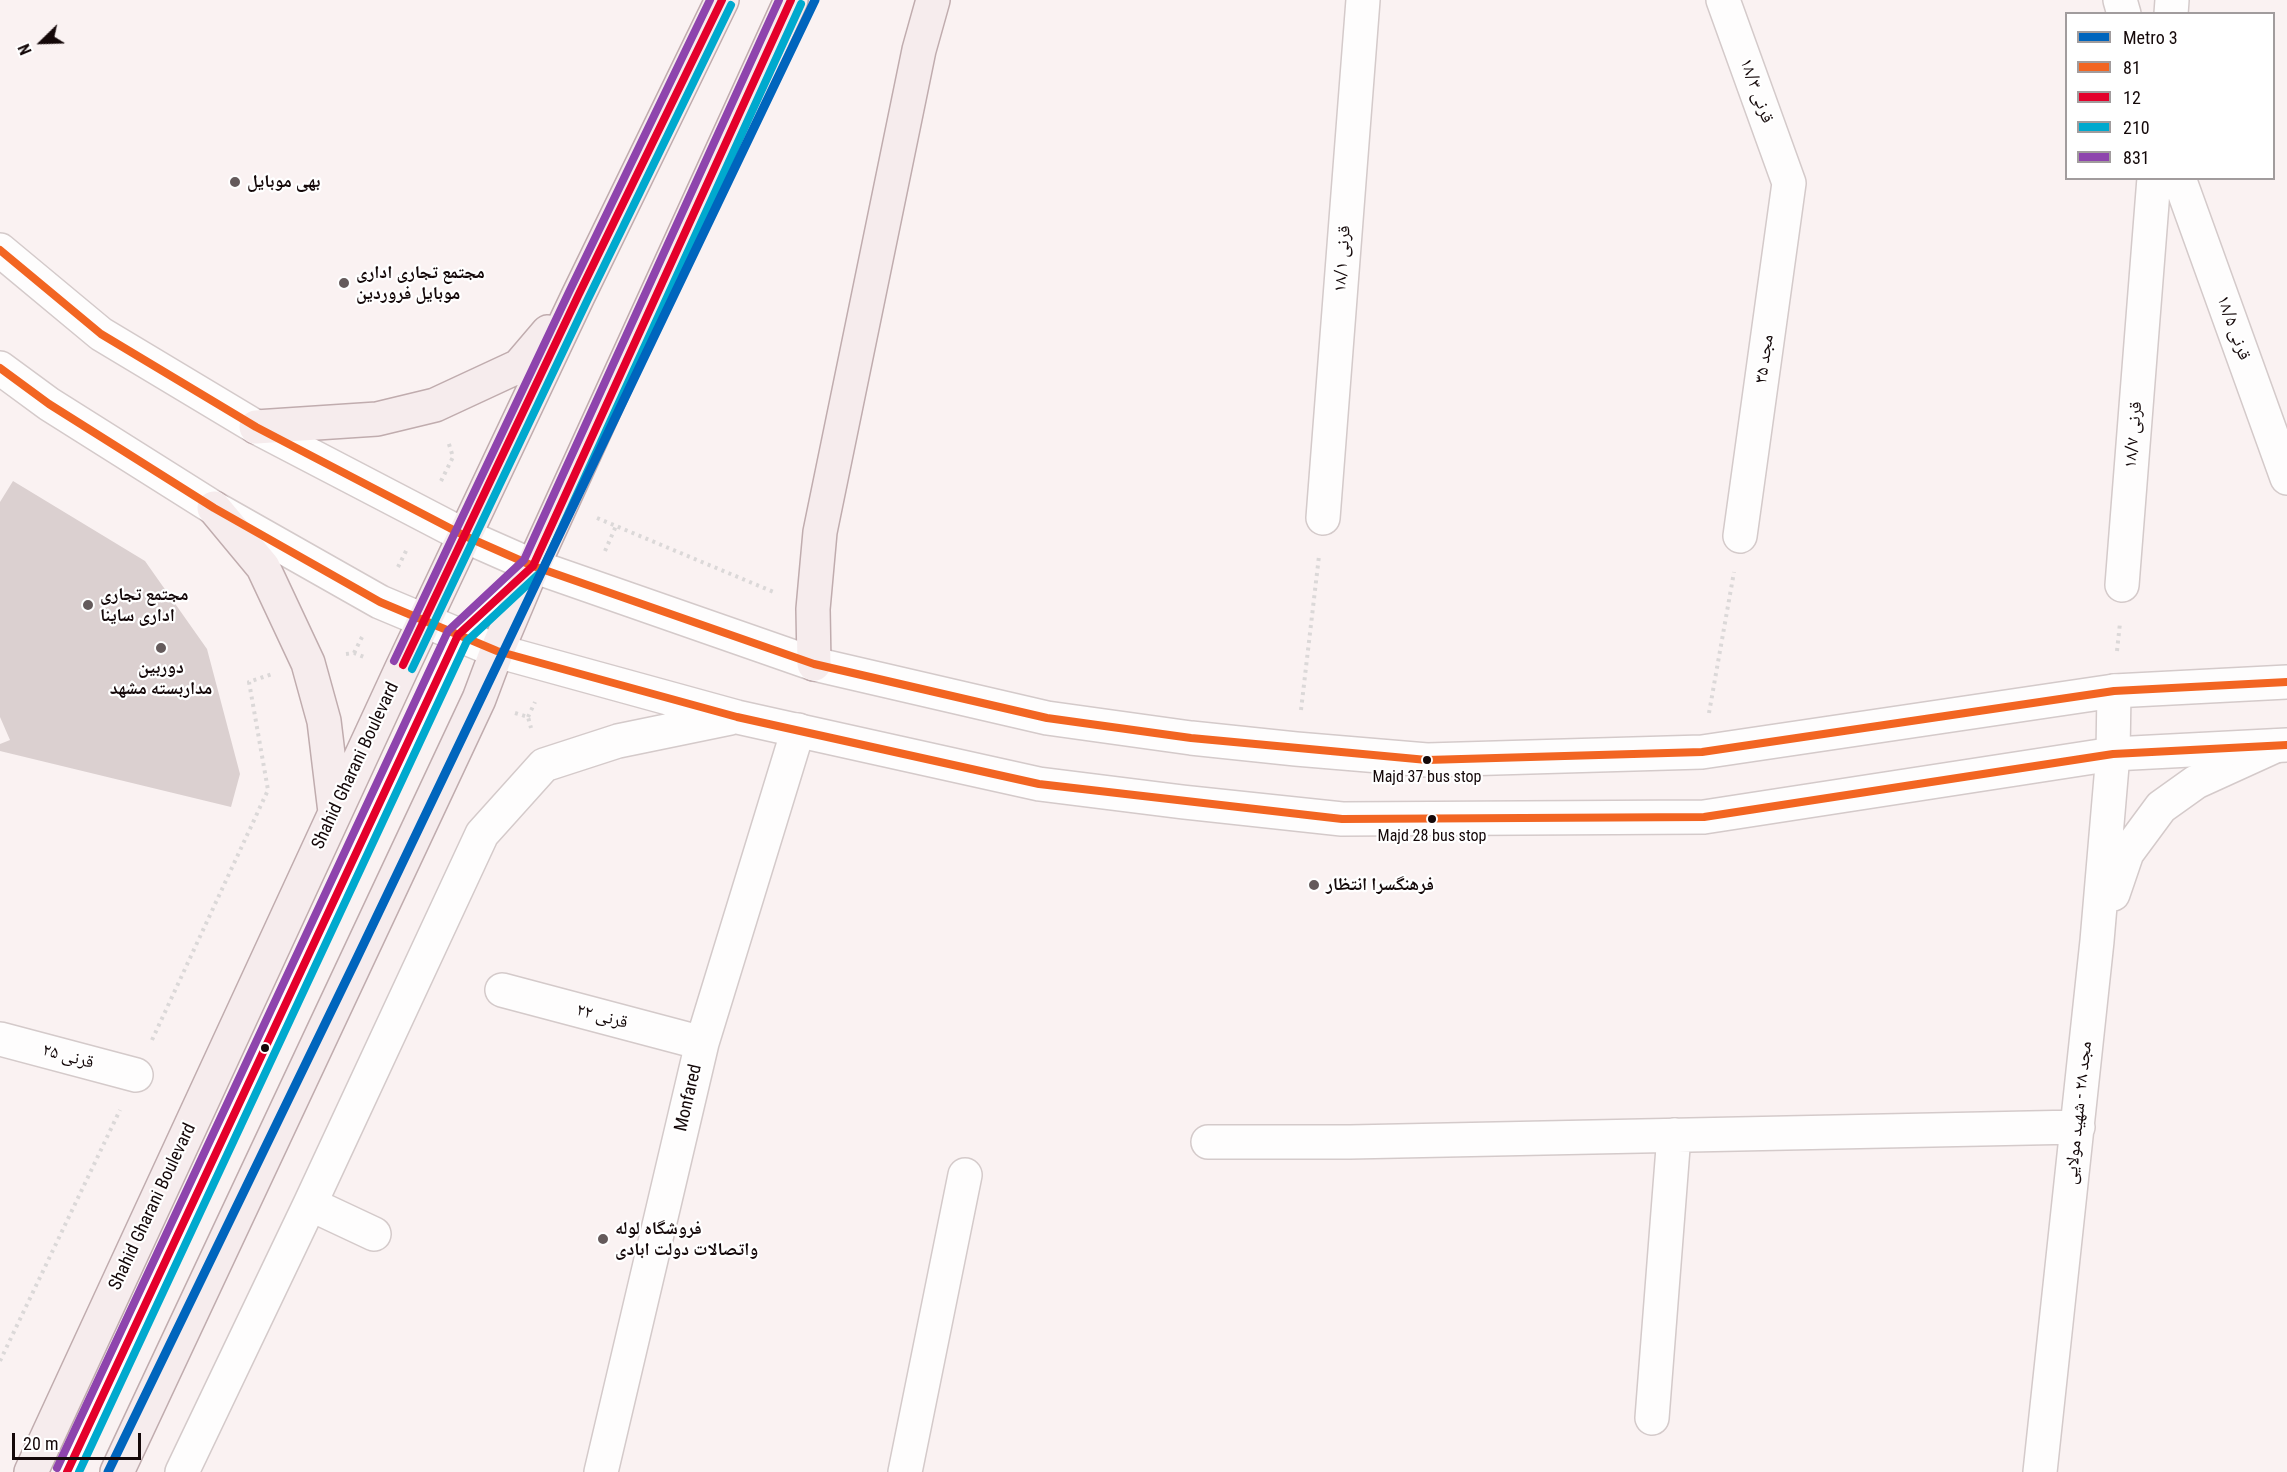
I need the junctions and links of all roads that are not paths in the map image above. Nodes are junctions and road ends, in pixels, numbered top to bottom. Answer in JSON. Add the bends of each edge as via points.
{"nodes":[{"id":1,"x":722,"y":0,"type":"edge"},
{"id":2,"x":792,"y":0,"type":"edge"},
{"id":3,"x":933,"y":0,"type":"edge"},
{"id":4,"x":1363,"y":0,"type":"edge"},
{"id":5,"x":1723,"y":0,"type":"edge"},
{"id":6,"x":2154,"y":180,"type":"edge"},
{"id":7,"x":2180,"y":180,"type":"edge"},
{"id":8,"x":1789,"y":183,"type":"joint"},
{"id":9,"x":0,"y":250,"type":"edge"},
{"id":10,"x":579,"y":296,"type":"junction"},
{"id":11,"x":0,"y":368,"type":"edge"},
{"id":12,"x":256,"y":427,"type":"junction"},
{"id":13,"x":2287,"y":478,"type":"edge"},
{"id":14,"x":214,"y":508,"type":"junction"},
{"id":15,"x":1323,"y":518,"type":"road end"},
{"id":16,"x":465,"y":536,"type":"junction"},
{"id":17,"x":1740,"y":536,"type":"road end"},
{"id":18,"x":533,"y":566,"type":"junction"},
{"id":19,"x":2122,"y":585,"type":"road end"},
{"id":20,"x":425,"y":621,"type":"junction"},
{"id":21,"x":458,"y":635,"type":"junction"},
{"id":22,"x":497,"y":651,"type":"junction"},
{"id":23,"x":814,"y":664,"type":"junction"},
{"id":24,"x":2287,"y":682,"type":"edge"},
{"id":25,"x":2114,"y":691,"type":"junction"},
{"id":26,"x":738,"y":717,"type":"junction"},
{"id":27,"x":798,"y":730,"type":"junction"},
{"id":28,"x":2281,"y":746,"type":"edge"},
{"id":29,"x":2113,"y":754,"type":"junction"},
{"id":30,"x":335,"y":812,"type":"junction"},
{"id":31,"x":2097,"y":941,"type":"junction"},
{"id":32,"x":502,"y":990,"type":"dead end"},
{"id":33,"x":0,"y":1039,"type":"edge"},
{"id":34,"x":702,"y":1043,"type":"junction"},
{"id":35,"x":136,"y":1075,"type":"road end"},
{"id":36,"x":2078,"y":1127,"type":"junction"},
{"id":37,"x":1674,"y":1136,"type":"junction"},
{"id":38,"x":1208,"y":1142,"type":"dead end"},
{"id":39,"x":965,"y":1175,"type":"dead end"},
{"id":40,"x":310,"y":1204,"type":"junction"},
{"id":41,"x":374,"y":1234,"type":"dead end"},
{"id":42,"x":1652,"y":1418,"type":"dead end"},
{"id":43,"x":31,"y":1472,"type":"edge"},
{"id":44,"x":67,"y":1472,"type":"edge"},
{"id":45,"x":117,"y":1472,"type":"edge"},
{"id":46,"x":182,"y":1472,"type":"edge"},
{"id":47,"x":601,"y":1472,"type":"edge"},
{"id":48,"x":905,"y":1472,"type":"edge"},
{"id":49,"x":2040,"y":1472,"type":"edge"}],
"edges":[{"from":1,"to":10,"type":"main road","name":"Shahid Gharani Boulevard"},
{"from":2,"to":18,"type":"main road"},
{"from":3,"to":23,"type":"main road","via":[[919,50],[822,521],[813,609]]},
{"from":4,"to":15,"type":"main road","name":"قرنی ۱۸/۱"},
{"from":5,"to":8,"type":"main road","name":"قرنی ۱۸/۳"},
{"from":6,"to":19,"type":"main road","name":"قرنی ۱۸/۷"},
{"from":7,"to":13,"type":"main road","name":"قرنی ۱۸/۵"},
{"from":8,"to":17,"type":"main road","name":"مجد ۳۵"},
{"from":9,"to":12,"type":"main road","via":[[101,334]]},
{"from":10,"to":12,"type":"main road","via":[[519,366],[435,405],[377,419]]},
{"from":10,"to":16,"type":"main road","name":"Shahid Gharani Boulevard"},
{"from":11,"to":14,"type":"main road","via":[[49,404]]},
{"from":12,"to":16,"type":"main road"},
{"from":14,"to":20,"type":"main road","via":[[380,602]]},
{"from":14,"to":30,"type":"main road","via":[[263,567],[308,663],[324,722]]},
{"from":16,"to":18,"type":"main road"},
{"from":16,"to":20,"type":"main road","name":"Shahid Gharani Boulevard"},
{"from":18,"to":21,"type":"lane"},
{"from":18,"to":22,"type":"main road"},
{"from":18,"to":23,"type":"main road"},
{"from":20,"to":21,"type":"main road"},
{"from":20,"to":30,"type":"main road","name":"Shahid Gharani Boulevard"},
{"from":21,"to":22,"type":"main road"},
{"from":21,"to":44,"type":"lane"},
{"from":22,"to":26,"type":"main road"},
{"from":22,"to":45,"type":"main road","via":[[479,699]]},
{"from":23,"to":25,"type":"main road","via":[[1047,718],[1191,738],[1427,760],[1702,752]]},
{"from":24,"to":25,"type":"main road"},
{"from":25,"to":29,"type":"main road","name":"مجد ۲۸ - شهید مولایی"},
{"from":26,"to":27,"type":"main road"},
{"from":26,"to":40,"type":"main road","via":[[618,741],[544,765],[482,834]]},
{"from":27,"to":29,"type":"main road","via":[[1039,784],[1342,819],[1704,817]]},
{"from":27,"to":34,"type":"main road","name":"Monfared"},
{"from":28,"to":29,"type":"main road"},
{"from":28,"to":31,"type":"main road","via":[[2196,782],[2161,807],[2127,853]]},
{"from":29,"to":31,"type":"main road","name":"مجد ۲۸ - شهید مولایی"},
{"from":30,"to":43,"type":"main road","name":"Shahid Gharani Boulevard"},
{"from":31,"to":36,"type":"main road","name":"مجد ۲۸ - شهید مولایی"},
{"from":32,"to":34,"type":"main road","name":"قرنی ۲۲"},
{"from":33,"to":35,"type":"main road","name":"قرنی ۲۵"},
{"from":34,"to":47,"type":"main road","name":"Monfared"},
{"from":36,"to":37,"type":"main road"},
{"from":36,"to":49,"type":"main road","name":"مجد ۲۸ - شهید مولایی"},
{"from":37,"to":38,"type":"main road"},
{"from":37,"to":42,"type":"main road"},
{"from":39,"to":48,"type":"main road"},
{"from":40,"to":41,"type":"main road"},
{"from":40,"to":46,"type":"main road"}]}
